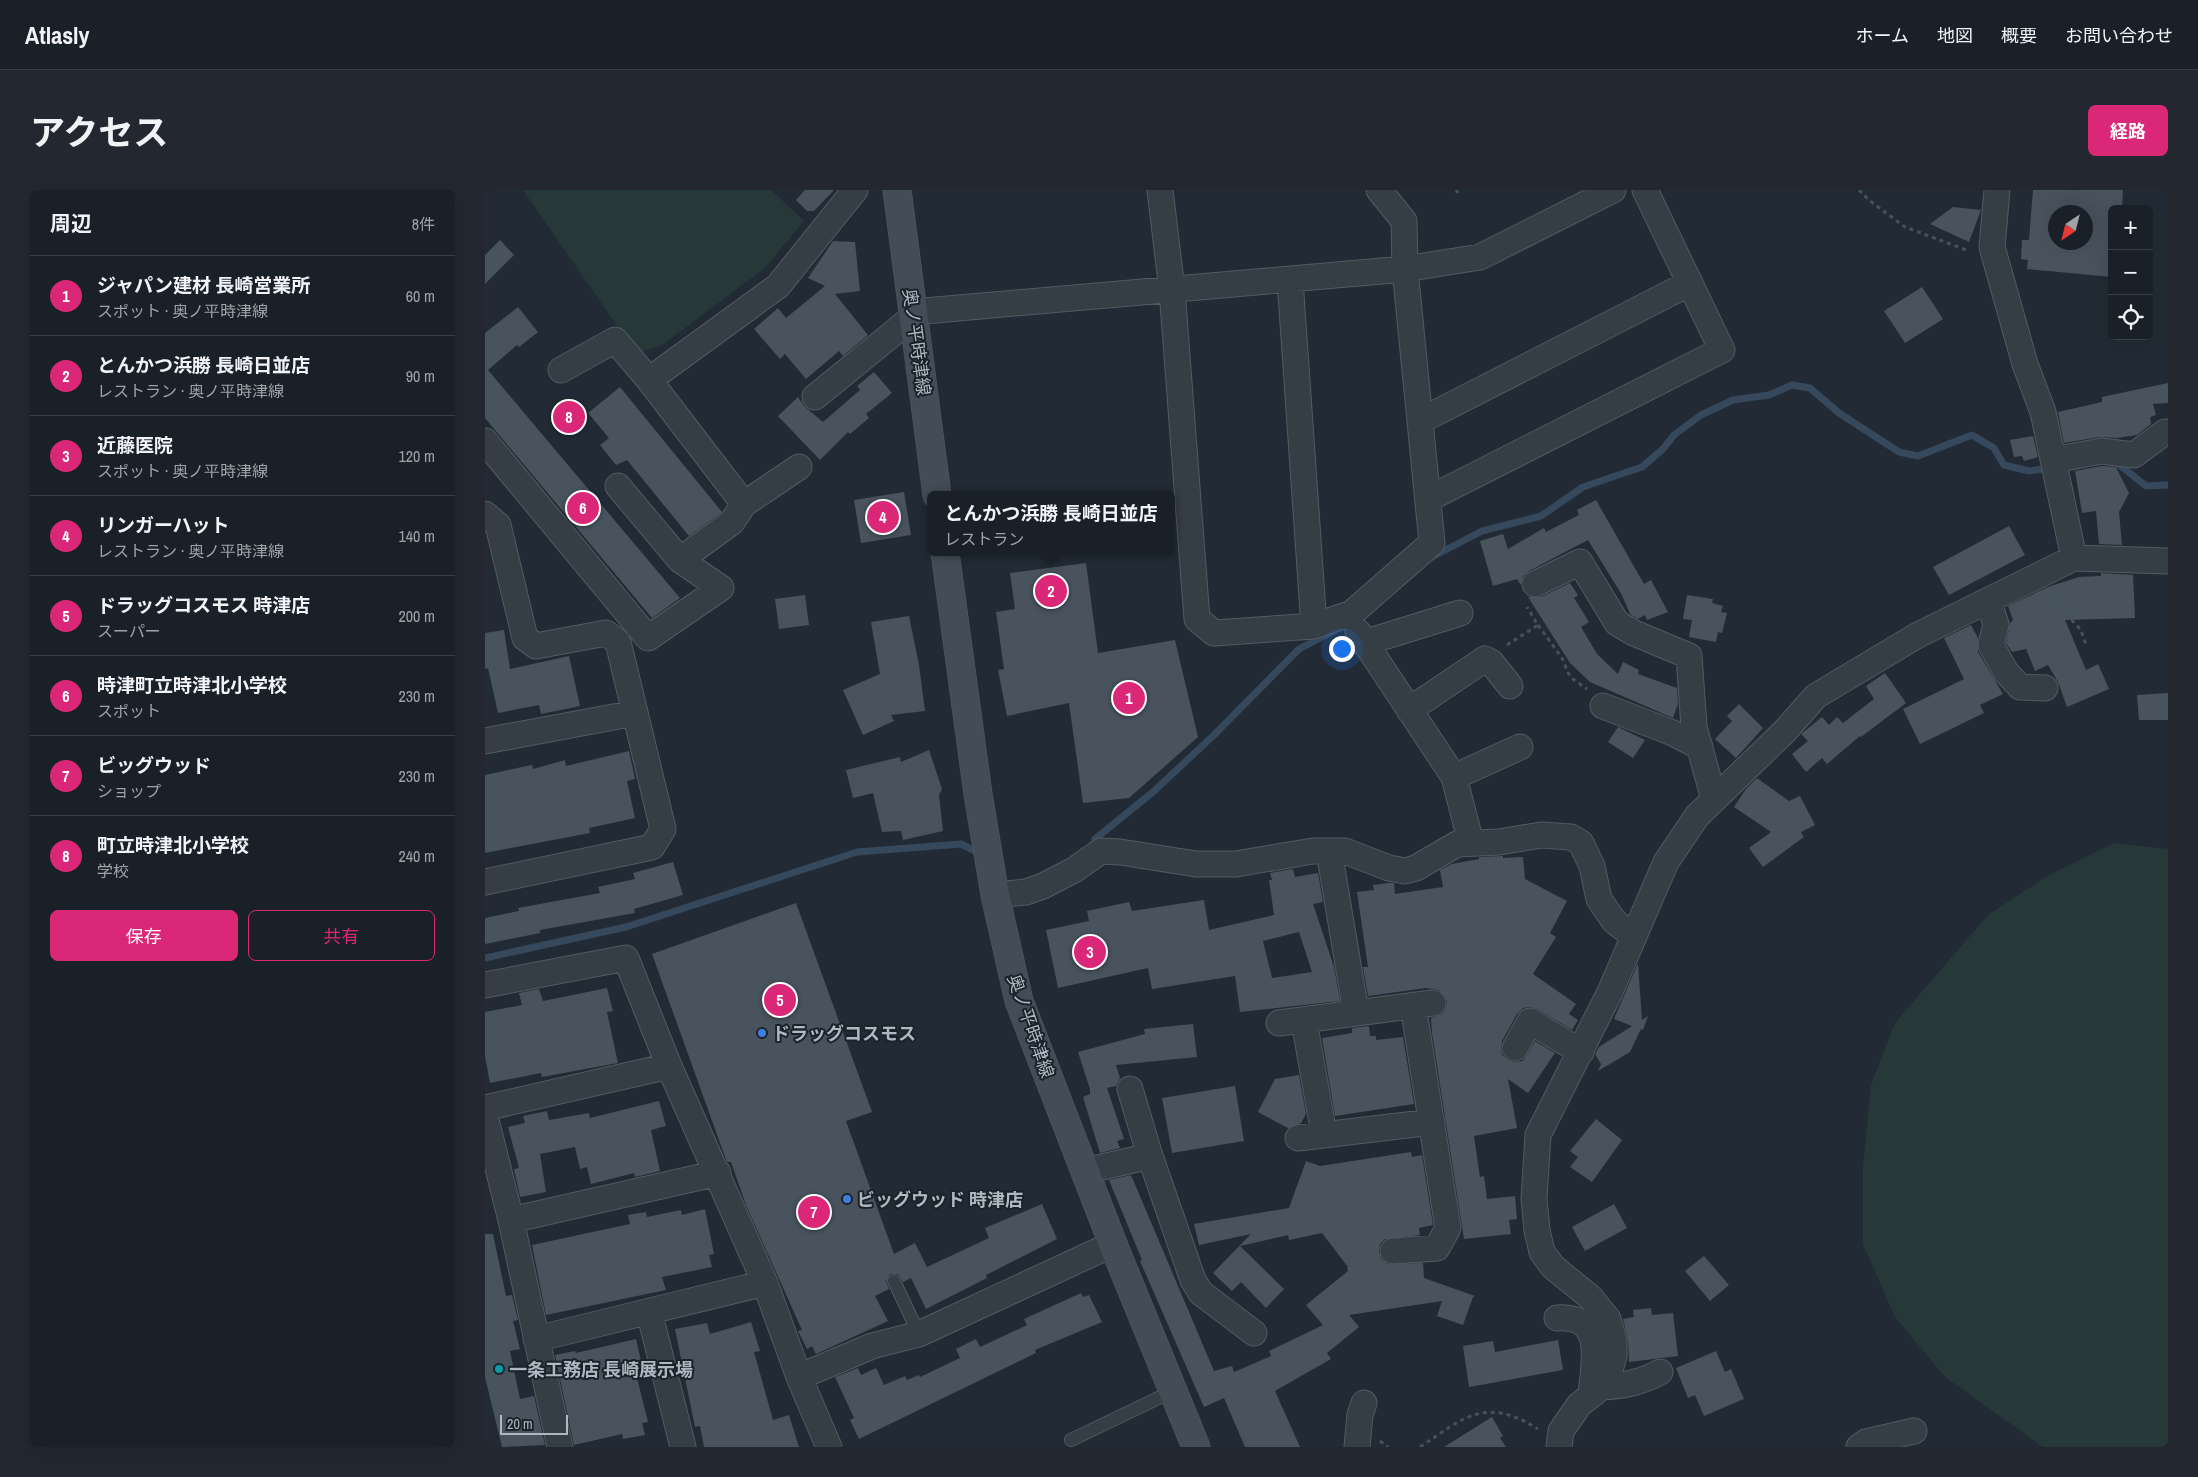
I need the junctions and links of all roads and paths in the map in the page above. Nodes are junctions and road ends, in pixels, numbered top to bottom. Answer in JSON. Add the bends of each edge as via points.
{"nodes":[{"id":1,"x":855,"y":190,"type":"edge"},
{"id":2,"x":897,"y":190,"type":"edge"},
{"id":3,"x":1160,"y":190,"type":"edge"},
{"id":4,"x":1379,"y":190,"type":"edge"},
{"id":5,"x":1613,"y":190,"type":"edge"},
{"id":6,"x":1645,"y":190,"type":"edge"},
{"id":7,"x":1859,"y":190,"type":"edge"},
{"id":8,"x":1997,"y":190,"type":"edge"},
{"id":9,"x":1996,"y":262,"type":"junction"},
{"id":10,"x":1405,"y":269,"type":"junction"},
{"id":11,"x":1290,"y":280,"type":"junction"},
{"id":12,"x":1690,"y":283,"type":"junction"},
{"id":13,"x":1172,"y":290,"type":"junction"},
{"id":14,"x":913,"y":315,"type":"junction"},
{"id":15,"x":561,"y":370,"type":"dead end"},
{"id":16,"x":649,"y":380,"type":"junction"},
{"id":17,"x":815,"y":396,"type":"dead end"},
{"id":18,"x":1420,"y":421,"type":"junction"},
{"id":19,"x":2165,"y":432,"type":"dead end"},
{"id":20,"x":485,"y":441,"type":"edge"},
{"id":21,"x":799,"y":467,"type":"dead end"},
{"id":22,"x":2056,"y":469,"type":"junction"},
{"id":23,"x":618,"y":486,"type":"dead end"},
{"id":24,"x":936,"y":491,"type":"edge"},
{"id":25,"x":1428,"y":499,"type":"junction"},
{"id":26,"x":743,"y":504,"type":"junction"},
{"id":27,"x":485,"y":514,"type":"edge"},
{"id":28,"x":946,"y":556,"type":"edge"},
{"id":29,"x":679,"y":560,"type":"junction"},
{"id":30,"x":2168,"y":561,"type":"edge"},
{"id":31,"x":2063,"y":564,"type":"junction"},
{"id":32,"x":1535,"y":584,"type":"joint"},
{"id":33,"x":1988,"y":601,"type":"junction"},
{"id":34,"x":1460,"y":613,"type":"dead end"},
{"id":35,"x":1538,"y":625,"type":"junction"},
{"id":36,"x":1314,"y":626,"type":"junction"},
{"id":37,"x":2086,"y":646,"type":"dead end"},
{"id":38,"x":1485,"y":659,"type":"junction"},
{"id":39,"x":1510,"y":686,"type":"dead end"},
{"id":40,"x":2045,"y":688,"type":"dead end"},
{"id":41,"x":1603,"y":706,"type":"joint"},
{"id":42,"x":1409,"y":710,"type":"junction"},
{"id":43,"x":635,"y":713,"type":"junction"},
{"id":44,"x":485,"y":741,"type":"edge"},
{"id":45,"x":1700,"y":746,"type":"junction"},
{"id":46,"x":1520,"y":747,"type":"dead end"},
{"id":47,"x":1454,"y":777,"type":"junction"},
{"id":48,"x":1714,"y":799,"type":"junction"},
{"id":49,"x":1471,"y":843,"type":"junction"},
{"id":50,"x":1329,"y":851,"type":"junction"},
{"id":51,"x":485,"y":882,"type":"edge"},
{"id":52,"x":995,"y":895,"type":"junction"},
{"id":53,"x":1633,"y":936,"type":"junction"},
{"id":54,"x":485,"y":985,"type":"edge"},
{"id":55,"x":1356,"y":1012,"type":"junction"},
{"id":56,"x":1304,"y":1020,"type":"junction"},
{"id":57,"x":1279,"y":1024,"type":"dead end"},
{"id":58,"x":1515,"y":1048,"type":"dead end"},
{"id":59,"x":1581,"y":1052,"type":"junction"},
{"id":60,"x":669,"y":1066,"type":"junction"},
{"id":61,"x":1129,"y":1089,"type":"dead end"},
{"id":62,"x":485,"y":1108,"type":"edge"},
{"id":63,"x":485,"y":1116,"type":"edge"},
{"id":64,"x":1432,"y":1122,"type":"junction"},
{"id":65,"x":1324,"y":1134,"type":"junction"},
{"id":66,"x":1298,"y":1138,"type":"dead end"},
{"id":67,"x":1150,"y":1156,"type":"junction"},
{"id":68,"x":1085,"y":1171,"type":"junction"},
{"id":69,"x":718,"y":1173,"type":"junction"},
{"id":70,"x":511,"y":1220,"type":"junction"},
{"id":71,"x":1113,"y":1244,"type":"junction"},
{"id":72,"x":1393,"y":1251,"type":"dead end"},
{"id":73,"x":894,"y":1281,"type":"dead end"},
{"id":74,"x":765,"y":1283,"type":"junction"},
{"id":75,"x":649,"y":1311,"type":"junction"},
{"id":76,"x":1557,"y":1318,"type":"dead end"},
{"id":77,"x":1254,"y":1333,"type":"dead end"},
{"id":78,"x":919,"y":1334,"type":"junction"},
{"id":79,"x":536,"y":1339,"type":"junction"},
{"id":80,"x":1660,"y":1372,"type":"dead end"},
{"id":81,"x":799,"y":1377,"type":"junction"},
{"id":82,"x":1173,"y":1391,"type":"junction"},
{"id":83,"x":1596,"y":1391,"type":"junction"},
{"id":84,"x":1364,"y":1403,"type":"dead end"},
{"id":85,"x":1914,"y":1431,"type":"dead end"},
{"id":86,"x":1071,"y":1440,"type":"dead end"},
{"id":87,"x":1559,"y":1445,"type":"edge"},
{"id":88,"x":560,"y":1447,"type":"edge"},
{"id":89,"x":683,"y":1447,"type":"edge"},
{"id":90,"x":829,"y":1447,"type":"edge"},
{"id":91,"x":1196,"y":1447,"type":"edge"},
{"id":92,"x":1357,"y":1447,"type":"edge"},
{"id":93,"x":1420,"y":1447,"type":"edge"},
{"id":94,"x":1859,"y":1447,"type":"edge"}],
"edges":[{"from":1,"to":16,"type":"street","via":[[778,286]]},
{"from":2,"to":14,"type":"main road","name":"奥ノ平時津線"},
{"from":3,"to":13,"type":"street"},
{"from":4,"to":10,"type":"street","via":[[1404,221]]},
{"from":5,"to":10,"type":"street","via":[[1480,257]]},
{"from":6,"to":12,"type":"street"},
{"from":7,"to":9,"type":"path","via":[[1905,227]]},
{"from":8,"to":9,"type":"street","via":[[1992,247]]},
{"from":9,"to":22,"type":"street","via":[[2025,364],[2043,412]]},
{"from":10,"to":11,"type":"street"},
{"from":10,"to":18,"type":"street"},
{"from":11,"to":13,"type":"street"},
{"from":11,"to":36,"type":"street"},
{"from":12,"to":18,"type":"street"},
{"from":12,"to":25,"type":"street","via":[[1722,350]]},
{"from":13,"to":14,"type":"street"},
{"from":13,"to":36,"type":"street","via":[[1197,619],[1214,633]]},
{"from":14,"to":17,"type":"street"},
{"from":14,"to":24,"type":"main road","name":"奥ノ平時津線"},
{"from":15,"to":16,"type":"street","via":[[615,340]]},
{"from":16,"to":26,"type":"street"},
{"from":18,"to":25,"type":"street"},
{"from":19,"to":22,"type":"street","via":[[2134,455],[2101,451]]},
{"from":20,"to":29,"type":"street","via":[[648,638],[721,588]]},
{"from":21,"to":26,"type":"street"},
{"from":22,"to":31,"type":"street"},
{"from":23,"to":29,"type":"street"},
{"from":25,"to":36,"type":"street","via":[[1433,543],[1352,612]]},
{"from":26,"to":29,"type":"street","via":[[732,522]]},
{"from":27,"to":43,"type":"street","via":[[497,524],[525,638],[536,646],[606,633],[618,642]]},
{"from":28,"to":52,"type":"main road","name":"奥ノ平時津線"},
{"from":30,"to":31,"type":"street"},
{"from":31,"to":33,"type":"street"},
{"from":31,"to":37,"type":"path","via":[[2067,615],[2081,630]]},
{"from":32,"to":35,"type":"path","via":[[1521,597]]},
{"from":32,"to":45,"type":"street","via":[[1580,562],[1617,623],[1689,656],[1694,727]]},
{"from":33,"to":40,"type":"street","via":[[1996,624],[1991,645],[2006,672],[2020,687]]},
{"from":33,"to":48,"type":"street","via":[[1918,635],[1816,696],[1785,731]]},
{"from":34,"to":42,"type":"street","via":[[1361,638]]},
{"from":35,"to":38,"type":"path"},
{"from":35,"to":41,"type":"path","via":[[1570,677]]},
{"from":38,"to":39,"type":"street"},
{"from":38,"to":42,"type":"street"},
{"from":41,"to":45,"type":"street"},
{"from":42,"to":47,"type":"street"},
{"from":43,"to":44,"type":"street"},
{"from":43,"to":51,"type":"street","via":[[663,829],[652,847]]},
{"from":45,"to":48,"type":"street"},
{"from":46,"to":47,"type":"street"},
{"from":47,"to":49,"type":"street"},
{"from":48,"to":53,"type":"street","via":[[1697,816],[1666,862]]},
{"from":49,"to":50,"type":"street","via":[[1457,844],[1405,871],[1345,851]]},
{"from":49,"to":53,"type":"street","via":[[1499,842],[1541,834],[1571,837],[1581,844],[1592,866],[1599,899],[1606,911]]},
{"from":50,"to":52,"type":"street","via":[[1236,864],[1196,864],[1101,851],[1043,886],[1026,892]]},
{"from":50,"to":55,"type":"street"},
{"from":52,"to":68,"type":"main road","name":"奥ノ平時津線","via":[[1019,1001]]},
{"from":53,"to":59,"type":"street"},
{"from":54,"to":60,"type":"street","via":[[625,958]]},
{"from":55,"to":56,"type":"street"},
{"from":55,"to":64,"type":"street","via":[[1423,1004]]},
{"from":56,"to":57,"type":"street"},
{"from":56,"to":65,"type":"street"},
{"from":58,"to":59,"type":"street","via":[[1530,1021]]},
{"from":59,"to":83,"type":"street","via":[[1538,1135],[1535,1199],[1542,1252],[1553,1267],[1590,1297],[1608,1319],[1614,1356],[1608,1377]]},
{"from":60,"to":62,"type":"street"},
{"from":60,"to":69,"type":"street"},
{"from":61,"to":67,"type":"street"},
{"from":63,"to":70,"type":"street"},
{"from":64,"to":65,"type":"street"},
{"from":64,"to":72,"type":"street","via":[[1448,1228],[1437,1248]]},
{"from":65,"to":66,"type":"street"},
{"from":67,"to":68,"type":"street"},
{"from":67,"to":77,"type":"street","via":[[1193,1280],[1201,1293]]},
{"from":68,"to":71,"type":"main road","name":"奥ノ平時津線"},
{"from":69,"to":70,"type":"street"},
{"from":69,"to":74,"type":"street"},
{"from":70,"to":79,"type":"street"},
{"from":71,"to":78,"type":"street"},
{"from":71,"to":82,"type":"main road","name":"奥ノ平時津線"},
{"from":73,"to":78,"type":"lane"},
{"from":74,"to":75,"type":"street"},
{"from":74,"to":81,"type":"street"},
{"from":75,"to":79,"type":"street"},
{"from":75,"to":89,"type":"street"},
{"from":76,"to":83,"type":"street","via":[[1580,1320],[1594,1341]]},
{"from":78,"to":81,"type":"street","via":[[872,1346]]},
{"from":79,"to":88,"type":"street"},
{"from":80,"to":83,"type":"street","via":[[1641,1382]]},
{"from":81,"to":90,"type":"street"},
{"from":82,"to":86,"type":"lane"},
{"from":82,"to":91,"type":"main road","name":"奥ノ平時津線"},
{"from":83,"to":87,"type":"street","via":[[1579,1405],[1561,1431]]},
{"from":84,"to":92,"type":"street"},
{"from":85,"to":94,"type":"street","via":[[1866,1442]]},
{"from":87,"to":93,"type":"path","via":[[1533,1426],[1493,1411],[1459,1421]]}]}
